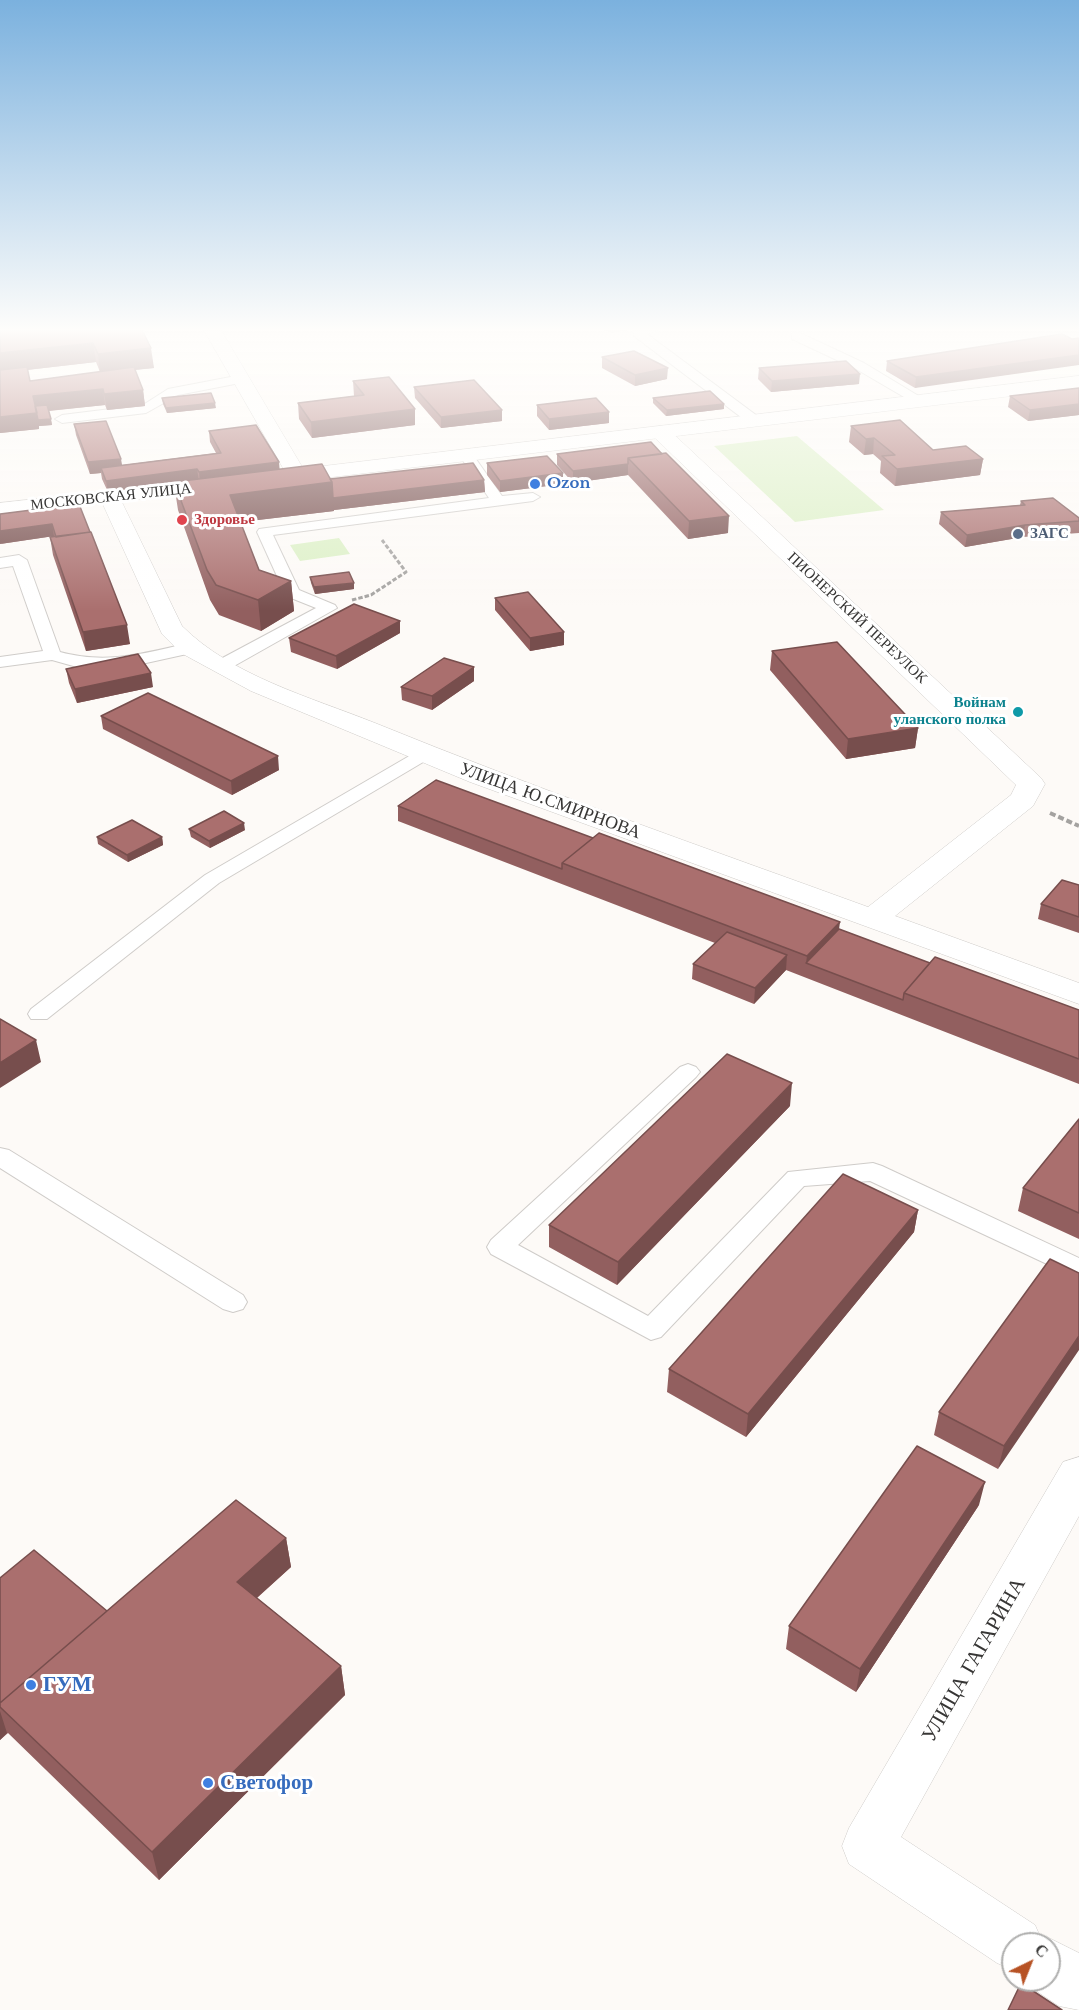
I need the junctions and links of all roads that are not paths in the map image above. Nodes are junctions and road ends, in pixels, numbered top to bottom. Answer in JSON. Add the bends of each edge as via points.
{"nodes":[{"id":1,"x":267,"y":424,"type":"edge"},
{"id":2,"x":732,"y":424,"type":"edge"},
{"id":3,"x":660,"y":432,"type":"junction"},
{"id":4,"x":466,"y":455,"type":"junction"},
{"id":5,"x":297,"y":475,"type":"junction"},
{"id":6,"x":261,"y":480,"type":"edge"},
{"id":7,"x":237,"y":483,"type":"edge"},
{"id":8,"x":533,"y":497,"type":"edge"},
{"id":9,"x":111,"y":498,"type":"junction"},
{"id":10,"x":498,"y":501,"type":"junction"},
{"id":11,"x":0,"y":509,"type":"edge"},
{"id":12,"x":0,"y":563,"type":"edge"},
{"id":13,"x":190,"y":648,"type":"junction"},
{"id":14,"x":53,"y":655,"type":"junction"},
{"id":15,"x":0,"y":662,"type":"edge"},
{"id":16,"x":220,"y":666,"type":"junction"},
{"id":17,"x":423,"y":754,"type":"junction"},
{"id":18,"x":872,"y":919,"type":"junction"},
{"id":19,"x":1079,"y":993,"type":"edge"},
{"id":20,"x":39,"y":1014,"type":"dead end"},
{"id":21,"x":688,"y":1072,"type":"dead end"},
{"id":22,"x":0,"y":1156,"type":"edge"},
{"id":23,"x":1079,"y":1269,"type":"edge"},
{"id":24,"x":233,"y":1302,"type":"dead end"},
{"id":25,"x":1079,"y":1475,"type":"edge"},
{"id":26,"x":1001,"y":1934,"type":"edge"},
{"id":27,"x":1061,"y":1974,"type":"edge"},
{"id":28,"x":1079,"y":1986,"type":"edge"}],
"edges":[{"from":1,"to":5,"type":"street"},
{"from":2,"to":3,"type":"street"},
{"from":3,"to":4,"type":"street"},
{"from":3,"to":18,"type":"street","name":"ПИОНЕРСКИЙ ПЕРЕУЛОК","via":[[1031,784],[1023,800]]},
{"from":4,"to":5,"type":"street"},
{"from":4,"to":10,"type":"lane"},
{"from":5,"to":6,"type":"street"},
{"from":7,"to":9,"type":"street","name":"МОСКОВСКАЯ УЛИЦА"},
{"from":8,"to":10,"type":"lane"},
{"from":9,"to":11,"type":"street","name":"МОСКОВСКАЯ УЛИЦА"},
{"from":9,"to":13,"type":"street","name":"УЛИЦА Ю.СМИРНОВА","via":[[171,629]]},
{"from":10,"to":16,"type":"lane","via":[[264,532],[292,593],[329,608]]},
{"from":12,"to":14,"type":"lane","via":[[19,561]]},
{"from":13,"to":14,"type":"lane","via":[[118,664],[84,664]]},
{"from":13,"to":16,"type":"street","name":"УЛИЦА Ю.СМИРНОВА"},
{"from":14,"to":15,"type":"lane"},
{"from":16,"to":17,"type":"street","name":"УЛИЦА Ю.СМИРНОВА"},
{"from":17,"to":18,"type":"street","name":"УЛИЦА Ю.СМИРНОВА"},
{"from":17,"to":20,"type":"lane","via":[[212,879]]},
{"from":18,"to":19,"type":"street","name":"УЛИЦА Ю.СМИРНОВА"},
{"from":21,"to":23,"type":"lane","via":[[500,1247],[651,1330],[797,1178],[873,1172]]},
{"from":22,"to":24,"type":"lane"},
{"from":25,"to":26,"type":"street","name":"УЛИЦА ГАГАРИНА","via":[[868,1846]]},
{"from":27,"to":28,"type":"street"}]}
